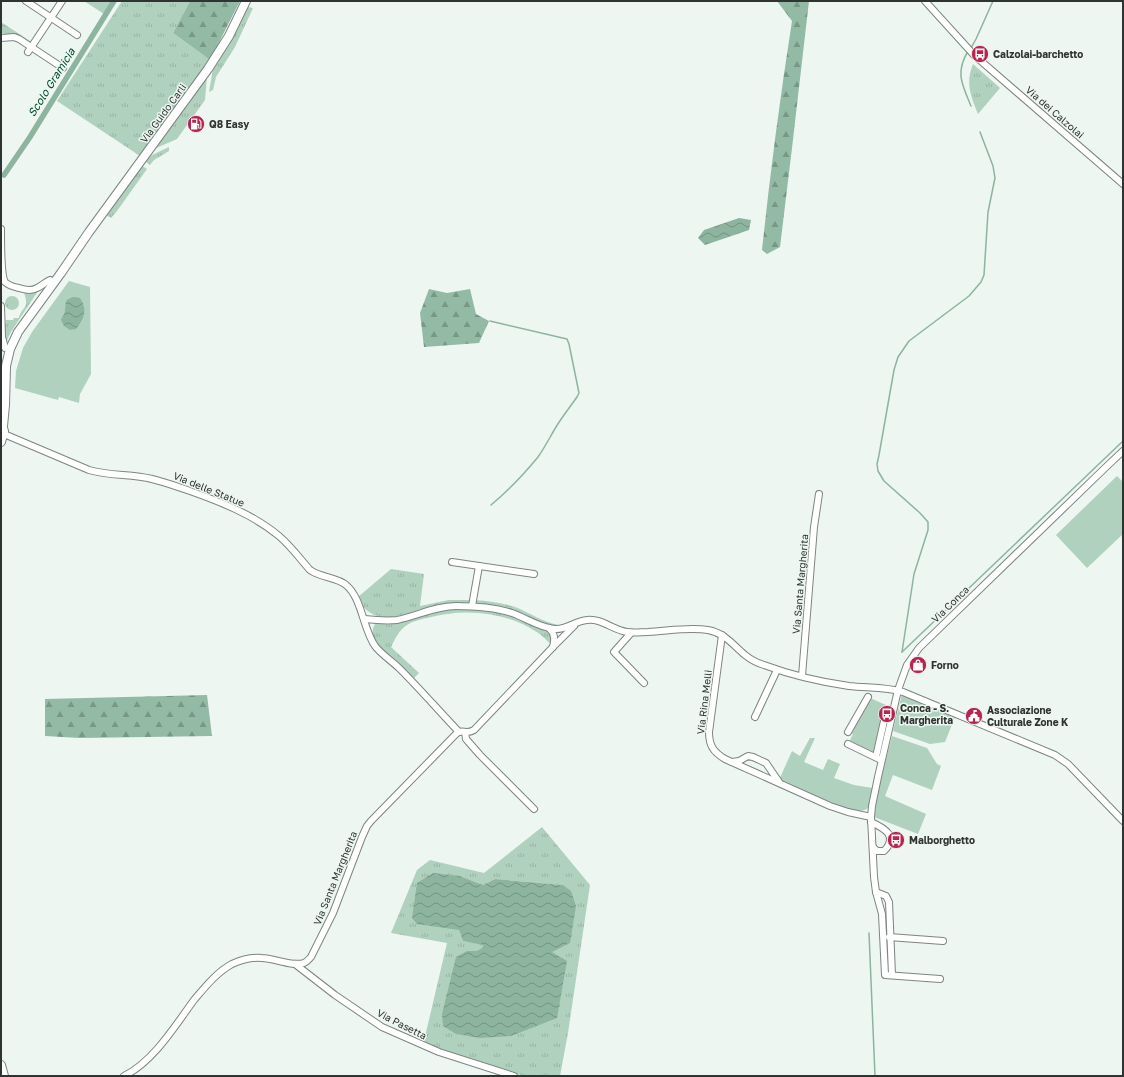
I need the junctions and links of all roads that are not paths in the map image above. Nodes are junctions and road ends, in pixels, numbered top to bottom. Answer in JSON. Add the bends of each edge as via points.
{"nodes":[{"id":1,"x":26,"y":1,"type":"edge"},
{"id":2,"x":62,"y":1,"type":"edge"},
{"id":3,"x":246,"y":1,"type":"edge"},
{"id":4,"x":925,"y":1,"type":"edge"},
{"id":5,"x":51,"y":17,"type":"junction"},
{"id":6,"x":77,"y":35,"type":"dead end"},
{"id":7,"x":1,"y":38,"type":"edge"},
{"id":8,"x":30,"y":50,"type":"junction"},
{"id":9,"x":63,"y":68,"type":"dead end"},
{"id":10,"x":1123,"y":184,"type":"edge"},
{"id":11,"x":1,"y":229,"type":"edge"},
{"id":12,"x":88,"y":232,"type":"junction"},
{"id":13,"x":50,"y":280,"type":"junction"},
{"id":14,"x":1,"y":306,"type":"edge"},
{"id":15,"x":6,"y":348,"type":"junction"},
{"id":16,"x":1,"y":369,"type":"edge"},
{"id":17,"x":2,"y":431,"type":"edge"},
{"id":18,"x":1123,"y":451,"type":"edge"},
{"id":19,"x":819,"y":494,"type":"dead end"},
{"id":20,"x":452,"y":562,"type":"dead end"},
{"id":21,"x":479,"y":566,"type":"junction"},
{"id":22,"x":534,"y":574,"type":"dead end"},
{"id":23,"x":472,"y":606,"type":"junction"},
{"id":24,"x":364,"y":619,"type":"junction"},
{"id":25,"x":580,"y":622,"type":"junction"},
{"id":26,"x":549,"y":628,"type":"junction"},
{"id":27,"x":560,"y":629,"type":"junction"},
{"id":28,"x":631,"y":632,"type":"junction"},
{"id":29,"x":554,"y":635,"type":"junction"},
{"id":30,"x":722,"y":635,"type":"junction"},
{"id":31,"x":562,"y":638,"type":"junction"},
{"id":32,"x":553,"y":647,"type":"junction"},
{"id":33,"x":777,"y":670,"type":"junction"},
{"id":34,"x":802,"y":676,"type":"junction"},
{"id":35,"x":644,"y":683,"type":"dead end"},
{"id":36,"x":898,"y":690,"type":"junction"},
{"id":37,"x":868,"y":697,"type":"dead end"},
{"id":38,"x":886,"y":712,"type":"dead end"},
{"id":39,"x":755,"y":717,"type":"dead end"},
{"id":40,"x":462,"y":732,"type":"junction"},
{"id":41,"x":848,"y":732,"type":"dead end"},
{"id":42,"x":848,"y":744,"type":"dead end"},
{"id":43,"x":878,"y":758,"type":"junction"},
{"id":44,"x":730,"y":762,"type":"junction"},
{"id":45,"x":780,"y":784,"type":"junction"},
{"id":46,"x":534,"y":809,"type":"dead end"},
{"id":47,"x":871,"y":819,"type":"junction"},
{"id":48,"x":1123,"y":821,"type":"edge"},
{"id":49,"x":873,"y":847,"type":"junction"},
{"id":50,"x":876,"y":892,"type":"junction"},
{"id":51,"x":883,"y":936,"type":"junction"},
{"id":52,"x":891,"y":937,"type":"junction"},
{"id":53,"x":943,"y":941,"type":"dead end"},
{"id":54,"x":295,"y":964,"type":"junction"},
{"id":55,"x":892,"y":975,"type":"junction"},
{"id":56,"x":940,"y":979,"type":"dead end"},
{"id":57,"x":1,"y":1065,"type":"edge"},
{"id":58,"x":4,"y":1076,"type":"edge"},
{"id":59,"x":124,"y":1076,"type":"edge"},
{"id":60,"x":514,"y":1076,"type":"edge"}],
"edges":[{"from":1,"to":5,"type":"street"},
{"from":2,"to":5,"type":"street"},
{"from":3,"to":12,"type":"main road","name":"Via Guido Carli","via":[[231,32],[208,69]]},
{"from":4,"to":10,"type":"street","name":"Via dei Calzolai","via":[[974,55]]},
{"from":5,"to":6,"type":"street"},
{"from":5,"to":8,"type":"street"},
{"from":7,"to":8,"type":"street","via":[[16,38]]},
{"from":8,"to":9,"type":"street"},
{"from":11,"to":13,"type":"street","via":[[6,282],[13,287],[32,290]]},
{"from":12,"to":13,"type":"main road","name":"Via Guido Carli"},
{"from":12,"to":17,"type":"main road","name":"Via Guido Carli","via":[[12,343],[6,366]]},
{"from":13,"to":15,"type":"main road","name":"Via Guido Carli","via":[[16,327]]},
{"from":14,"to":15,"type":"street","via":[[2,337]]},
{"from":15,"to":16,"type":"main road","name":"Via Guido Carli"},
{"from":17,"to":24,"type":"street","name":"Via delle Statue","via":[[89,470],[161,482],[210,498],[252,518],[280,537],[310,570],[346,585]]},
{"from":18,"to":36,"type":"street","name":"Via Conca","via":[[919,648],[907,665]]},
{"from":19,"to":34,"type":"street","name":"Via Santa Margherita"},
{"from":20,"to":21,"type":"street"},
{"from":21,"to":22,"type":"street"},
{"from":21,"to":23,"type":"street"},
{"from":23,"to":24,"type":"street","via":[[443,607],[397,620]]},
{"from":23,"to":26,"type":"street","via":[[504,610]]},
{"from":24,"to":40,"type":"street","name":"Via delle Statue","via":[[370,638],[377,648]]},
{"from":25,"to":27,"type":"street"},
{"from":25,"to":28,"type":"street","via":[[597,621]]},
{"from":25,"to":31,"type":"street","name":"Via Santa Margherita"},
{"from":26,"to":27,"type":"street"},
{"from":26,"to":29,"type":"street"},
{"from":27,"to":29,"type":"street"},
{"from":27,"to":31,"type":"street","via":[[563,632]]},
{"from":28,"to":30,"type":"street","via":[[698,629]]},
{"from":28,"to":35,"type":"street","via":[[614,652]]},
{"from":29,"to":32,"type":"street"},
{"from":30,"to":33,"type":"street","via":[[749,658]]},
{"from":30,"to":44,"type":"street","name":"Via Rina Melli","via":[[709,740],[720,757]]},
{"from":31,"to":32,"type":"street","name":"Via Santa Margherita"},
{"from":32,"to":40,"type":"street","name":"Via Santa Margherita","via":[[474,730],[469,733]]},
{"from":33,"to":34,"type":"street"},
{"from":33,"to":39,"type":"street"},
{"from":34,"to":36,"type":"street","via":[[848,686]]},
{"from":36,"to":43,"type":"street","name":"Via Conca"},
{"from":36,"to":48,"type":"street","via":[[1060,758]]},
{"from":37,"to":41,"type":"street"},
{"from":38,"to":43,"type":"street"},
{"from":40,"to":46,"type":"street","name":"Via delle Statue","via":[[475,750]]},
{"from":40,"to":54,"type":"street","name":"Via Santa Margherita","via":[[451,738],[367,826],[340,898],[325,929],[307,961]]},
{"from":42,"to":43,"type":"street"},
{"from":43,"to":47,"type":"street","name":"Via Conca"},
{"from":44,"to":45,"type":"street","name":"Via Rina Melli"},
{"from":44,"to":45,"type":"street","via":[[748,756],[763,761]]},
{"from":45,"to":47,"type":"street","name":"Via Rina Melli","via":[[830,806]]},
{"from":47,"to":49,"type":"street","name":"Via Conca"},
{"from":47,"to":49,"type":"street","via":[[885,829],[890,838],[884,851],[877,851]]},
{"from":49,"to":50,"type":"street","name":"Via Conca"},
{"from":50,"to":51,"type":"street","name":"Via Conca","via":[[882,914]]},
{"from":50,"to":52,"type":"street","via":[[886,896],[889,902]]},
{"from":51,"to":52,"type":"street"},
{"from":51,"to":55,"type":"street","name":"Via Conca","via":[[885,975]]},
{"from":52,"to":53,"type":"street"},
{"from":52,"to":55,"type":"street"},
{"from":54,"to":59,"type":"street","via":[[257,958],[243,960],[230,966],[201,992],[151,1055]]},
{"from":54,"to":60,"type":"street","name":"Via Pasetta","via":[[382,1027],[439,1052]]},
{"from":55,"to":56,"type":"street"},
{"from":57,"to":58,"type":"main road"}]}
